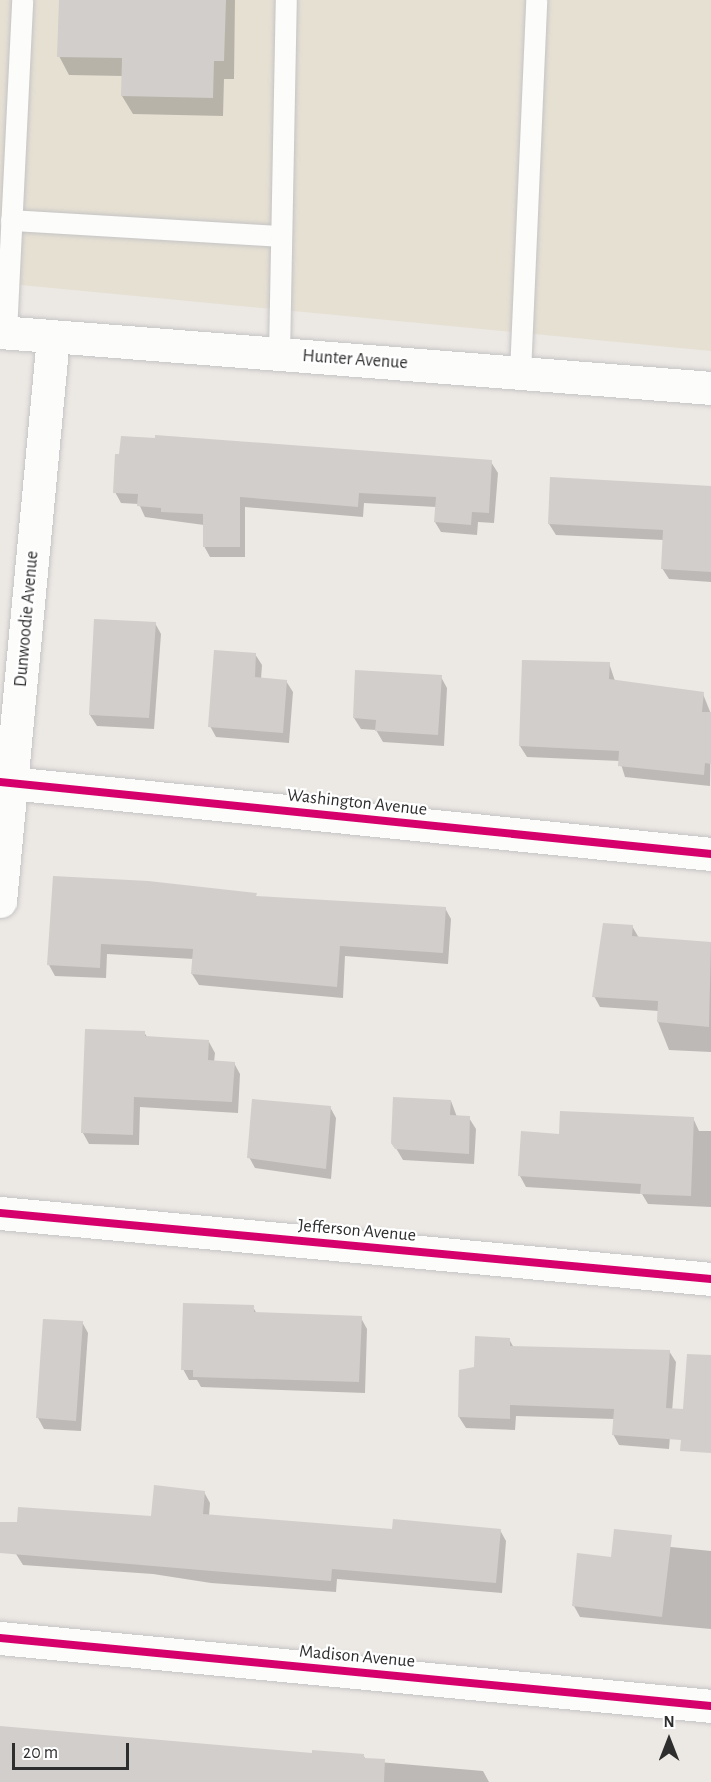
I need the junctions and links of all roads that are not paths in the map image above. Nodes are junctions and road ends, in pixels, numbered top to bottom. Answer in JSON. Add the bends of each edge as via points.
{"nodes":[{"id":1,"x":22,"y":0,"type":"edge"},
{"id":2,"x":286,"y":0,"type":"edge"},
{"id":3,"x":536,"y":0,"type":"edge"},
{"id":4,"x":11,"y":220,"type":"junction"},
{"id":5,"x":281,"y":236,"type":"junction"},
{"id":6,"x":3,"y":332,"type":"edge"},
{"id":7,"x":53,"y":337,"type":"junction"},
{"id":8,"x":279,"y":354,"type":"junction"},
{"id":9,"x":520,"y":373,"type":"junction"},
{"id":10,"x":711,"y":388,"type":"edge"},
{"id":11,"x":6,"y":782,"type":"edge"},
{"id":12,"x":711,"y":854,"type":"edge"},
{"id":13,"x":0,"y":901,"type":"edge"},
{"id":14,"x":0,"y":1213,"type":"edge"},
{"id":15,"x":711,"y":1279,"type":"edge"},
{"id":16,"x":0,"y":1638,"type":"edge"},
{"id":17,"x":711,"y":1706,"type":"edge"}],
"edges":[{"from":1,"to":4,"type":"lane"},
{"from":2,"to":5,"type":"lane"},
{"from":3,"to":9,"type":"lane"},
{"from":4,"to":5,"type":"lane"},
{"from":4,"to":6,"type":"lane"},
{"from":5,"to":8,"type":"lane"},
{"from":6,"to":7,"type":"street","name":"Hunter Avenue"},
{"from":7,"to":8,"type":"street","name":"Hunter Avenue"},
{"from":7,"to":11,"type":"street","name":"Dunwoodie Avenue"},
{"from":8,"to":9,"type":"street","name":"Hunter Avenue"},
{"from":9,"to":10,"type":"street","name":"Hunter Avenue"},
{"from":11,"to":12,"type":"street","name":"Washington Avenue"},
{"from":11,"to":13,"type":"street","name":"Dunwoodie Avenue"},
{"from":14,"to":15,"type":"street","name":"Jefferson Avenue"},
{"from":16,"to":17,"type":"street","name":"Madison Avenue"}]}
